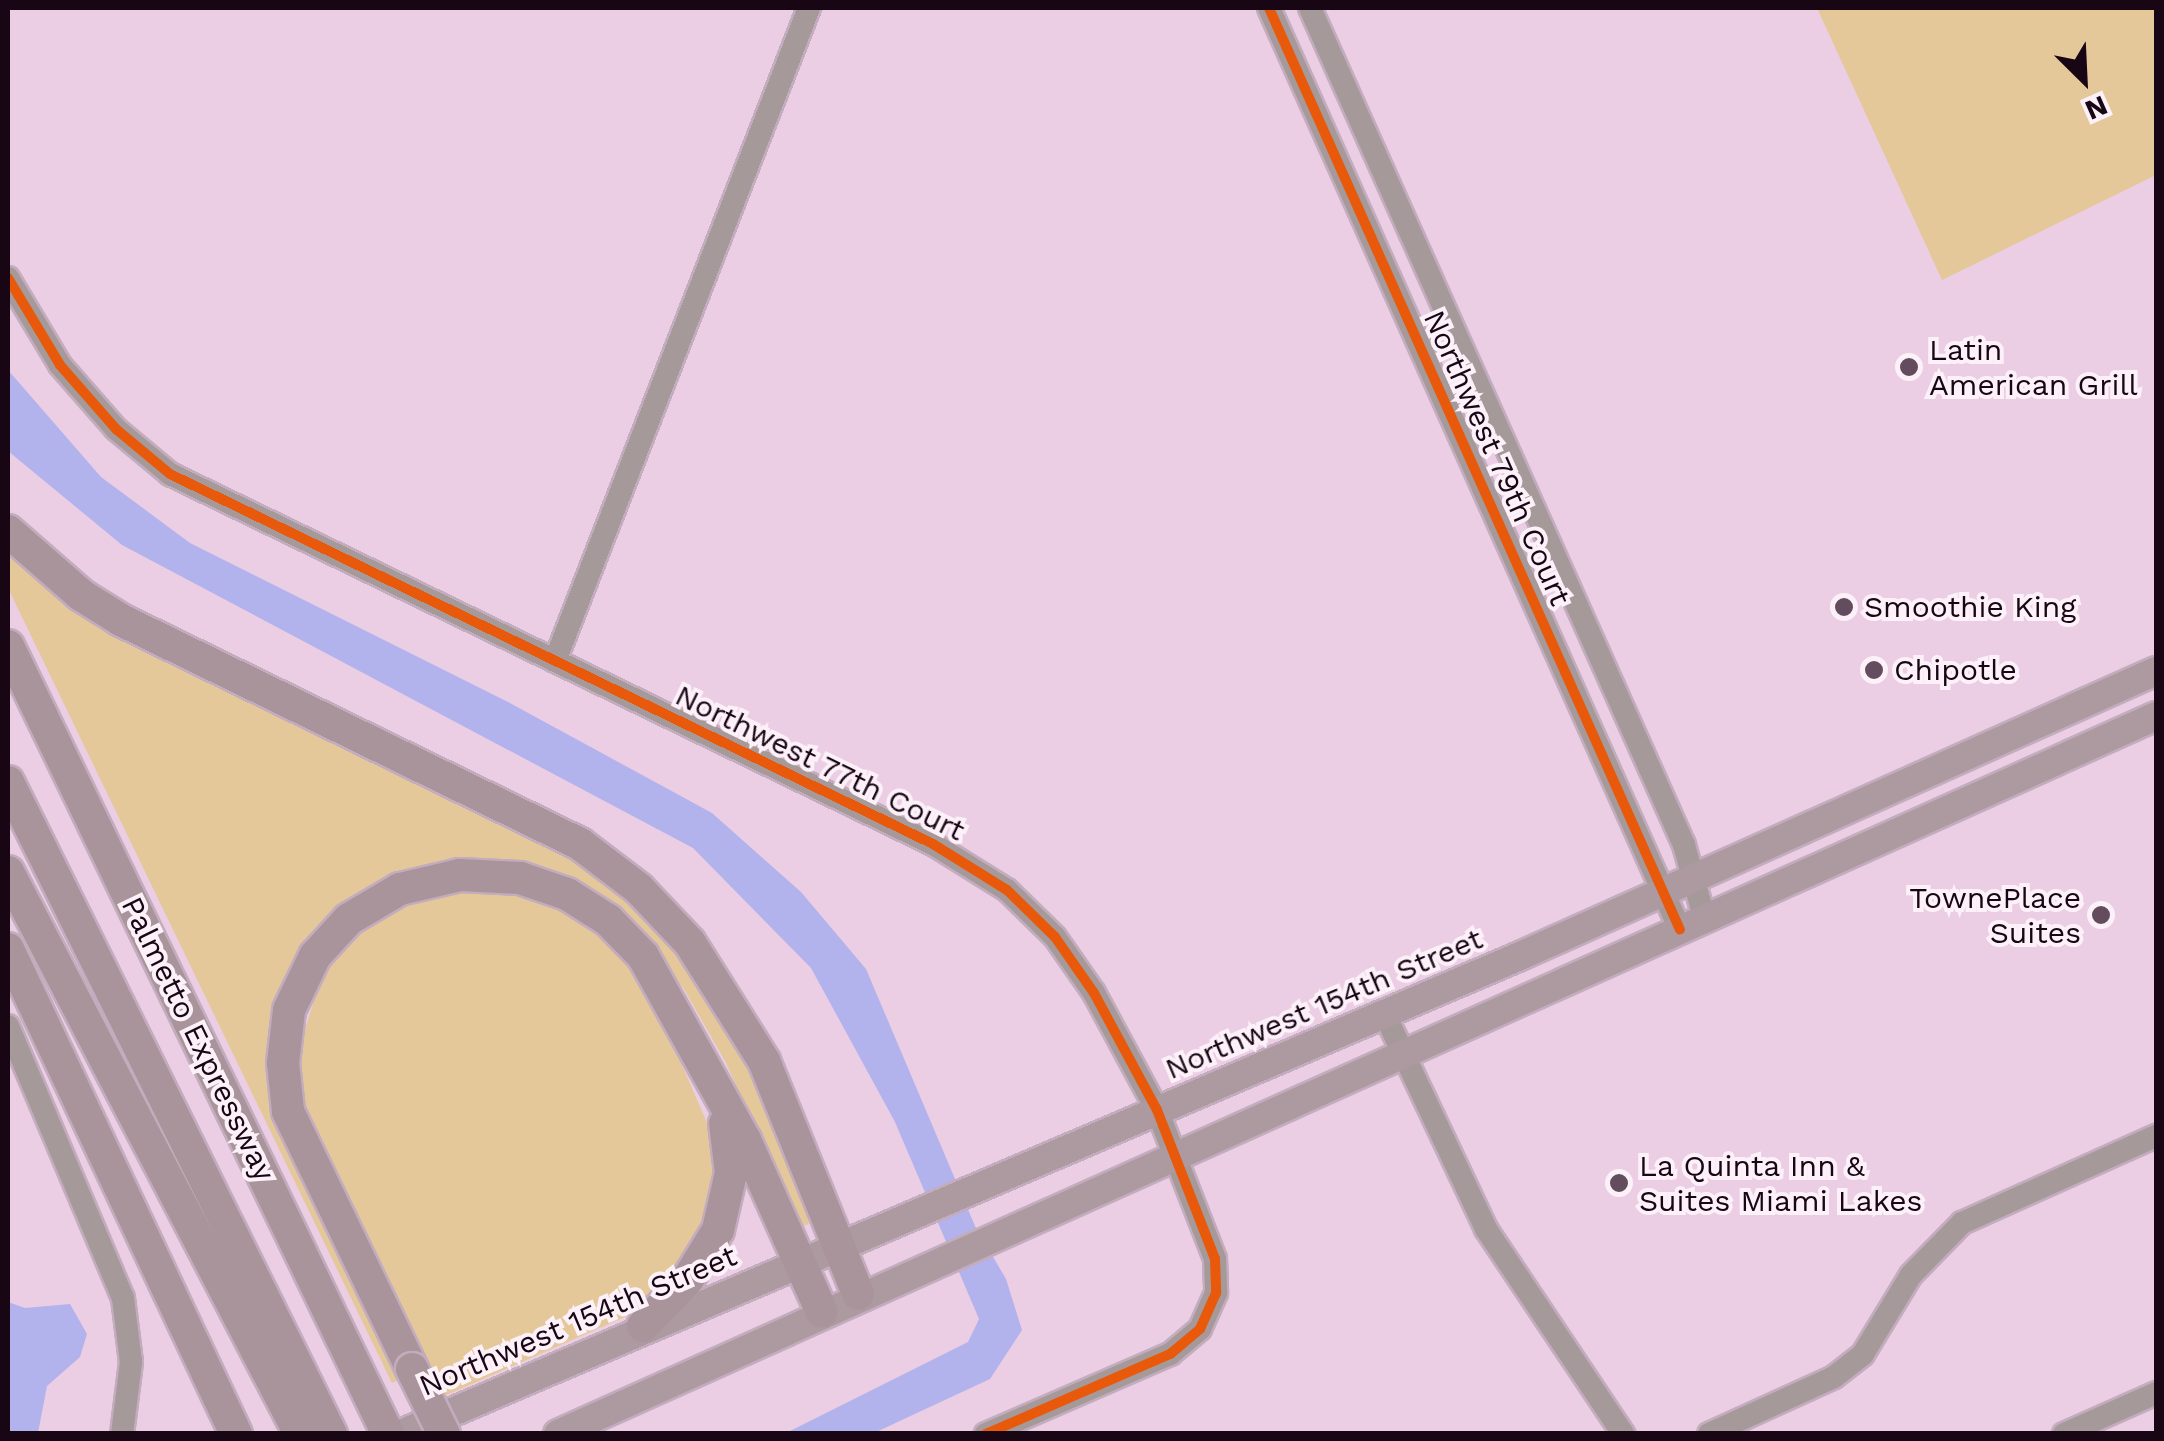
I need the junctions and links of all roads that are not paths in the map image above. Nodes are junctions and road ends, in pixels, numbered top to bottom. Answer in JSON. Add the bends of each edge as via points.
{"nodes":[{"id":1,"x":808,"y":8,"type":"edge"},
{"id":2,"x":1268,"y":8,"type":"edge"},
{"id":3,"x":1310,"y":8,"type":"edge"},
{"id":4,"x":8,"y":278,"type":"edge"},
{"id":5,"x":8,"y":531,"type":"edge"},
{"id":6,"x":8,"y":646,"type":"edge"},
{"id":7,"x":555,"y":661,"type":"junction"},
{"id":8,"x":2156,"y":670,"type":"edge"},
{"id":9,"x":8,"y":676,"type":"edge"},
{"id":10,"x":2156,"y":716,"type":"edge"},
{"id":11,"x":48,"y":728,"type":"junction"},
{"id":12,"x":8,"y":782,"type":"edge"},
{"id":13,"x":8,"y":872,"type":"edge"},
{"id":14,"x":1694,"y":879,"type":"junction"},
{"id":15,"x":1664,"y":892,"type":"junction"},
{"id":16,"x":1693,"y":925,"type":"junction"},
{"id":17,"x":8,"y":949,"type":"edge"},
{"id":18,"x":1385,"y":1015,"type":"junction"},
{"id":19,"x":8,"y":1026,"type":"edge"},
{"id":20,"x":1401,"y":1053,"type":"junction"},
{"id":21,"x":717,"y":1089,"type":"junction"},
{"id":22,"x":1158,"y":1110,"type":"junction"},
{"id":23,"x":2156,"y":1136,"type":"edge"},
{"id":24,"x":1176,"y":1152,"type":"junction"},
{"id":25,"x":840,"y":1252,"type":"junction"},
{"id":26,"x":801,"y":1264,"type":"junction"},
{"id":27,"x":858,"y":1294,"type":"junction"},
{"id":28,"x":822,"y":1312,"type":"junction"},
{"id":29,"x":643,"y":1326,"type":"junction"},
{"id":30,"x":2156,"y":1393,"type":"edge"},
{"id":31,"x":381,"y":1419,"type":"edge"},
{"id":32,"x":231,"y":1428,"type":"edge"},
{"id":33,"x":319,"y":1431,"type":"edge"},
{"id":34,"x":122,"y":1434,"type":"edge"},
{"id":35,"x":401,"y":1434,"type":"edge"},
{"id":36,"x":444,"y":1434,"type":"edge"},
{"id":37,"x":558,"y":1434,"type":"edge"},
{"id":38,"x":986,"y":1434,"type":"edge"},
{"id":39,"x":1623,"y":1434,"type":"edge"},
{"id":40,"x":1709,"y":1434,"type":"edge"},
{"id":41,"x":2064,"y":1434,"type":"edge"}],
"edges":[{"from":1,"to":7,"type":"street"},
{"from":2,"to":15,"type":"street","name":"Northwest 79th Court"},
{"from":3,"to":14,"type":"street","name":"Northwest 79th Court"},
{"from":4,"to":7,"type":"street","name":"Northwest 77th Court","via":[[60,365],[116,429],[170,474]]},
{"from":5,"to":25,"type":"highway","via":[[81,596],[121,620],[580,844],[639,889],[725,991],[764,1061]]},
{"from":6,"to":11,"type":"highway","name":"Palmetto Expressway"},
{"from":7,"to":22,"type":"street","name":"Northwest 77th Court","via":[[933,844],[1007,890],[1055,937],[1094,993]]},
{"from":8,"to":14,"type":"main road","name":"Northwest 154th Street"},
{"from":9,"to":11,"type":"highway"},
{"from":10,"to":16,"type":"main road"},
{"from":11,"to":31,"type":"highway","name":"Palmetto Expressway"},
{"from":12,"to":33,"type":"highway","name":"Palmetto Expressway"},
{"from":13,"to":33,"type":"highway"},
{"from":14,"to":15,"type":"main road","name":"Northwest 154th Street"},
{"from":14,"to":16,"type":"street","name":"Northwest 79th Court"},
{"from":15,"to":16,"type":"street","name":"Northwest 79th Court"},
{"from":15,"to":18,"type":"main road","name":"Northwest 154th Street"},
{"from":16,"to":20,"type":"main road"},
{"from":17,"to":32,"type":"highway"},
{"from":18,"to":20,"type":"street"},
{"from":18,"to":22,"type":"main road","name":"Northwest 154th Street"},
{"from":19,"to":34,"type":"street","via":[[123,1298],[132,1362]]},
{"from":20,"to":24,"type":"main road"},
{"from":20,"to":39,"type":"street","via":[[1486,1229]]},
{"from":21,"to":26,"type":"highway"},
{"from":21,"to":29,"type":"highway","via":[[731,1162],[722,1220],[698,1267]]},
{"from":21,"to":36,"type":"highway","bridge":true,"via":[[643,956],[608,920],[567,894],[520,878],[460,875],[400,889],[349,919],[315,956],[288,1010],[288,1110]]},
{"from":22,"to":24,"type":"street","name":"Northwest 77th Court"},
{"from":22,"to":25,"type":"main road","name":"Northwest 154th Street"},
{"from":23,"to":40,"type":"street","via":[[1962,1223],[1910,1275],[1863,1354],[1834,1377]]},
{"from":24,"to":27,"type":"main road"},
{"from":24,"to":38,"type":"street","name":"Northwest 77th Court","via":[[1216,1259],[1212,1311],[1170,1354]]},
{"from":25,"to":26,"type":"main road","name":"Northwest 154th Street"},
{"from":25,"to":27,"type":"highway"},
{"from":26,"to":28,"type":"highway"},
{"from":26,"to":29,"type":"main road","name":"Northwest 154th Street"},
{"from":27,"to":28,"type":"main road"},
{"from":28,"to":37,"type":"main road"},
{"from":29,"to":35,"type":"main road","name":"Northwest 154th Street"},
{"from":30,"to":41,"type":"street"}]}
